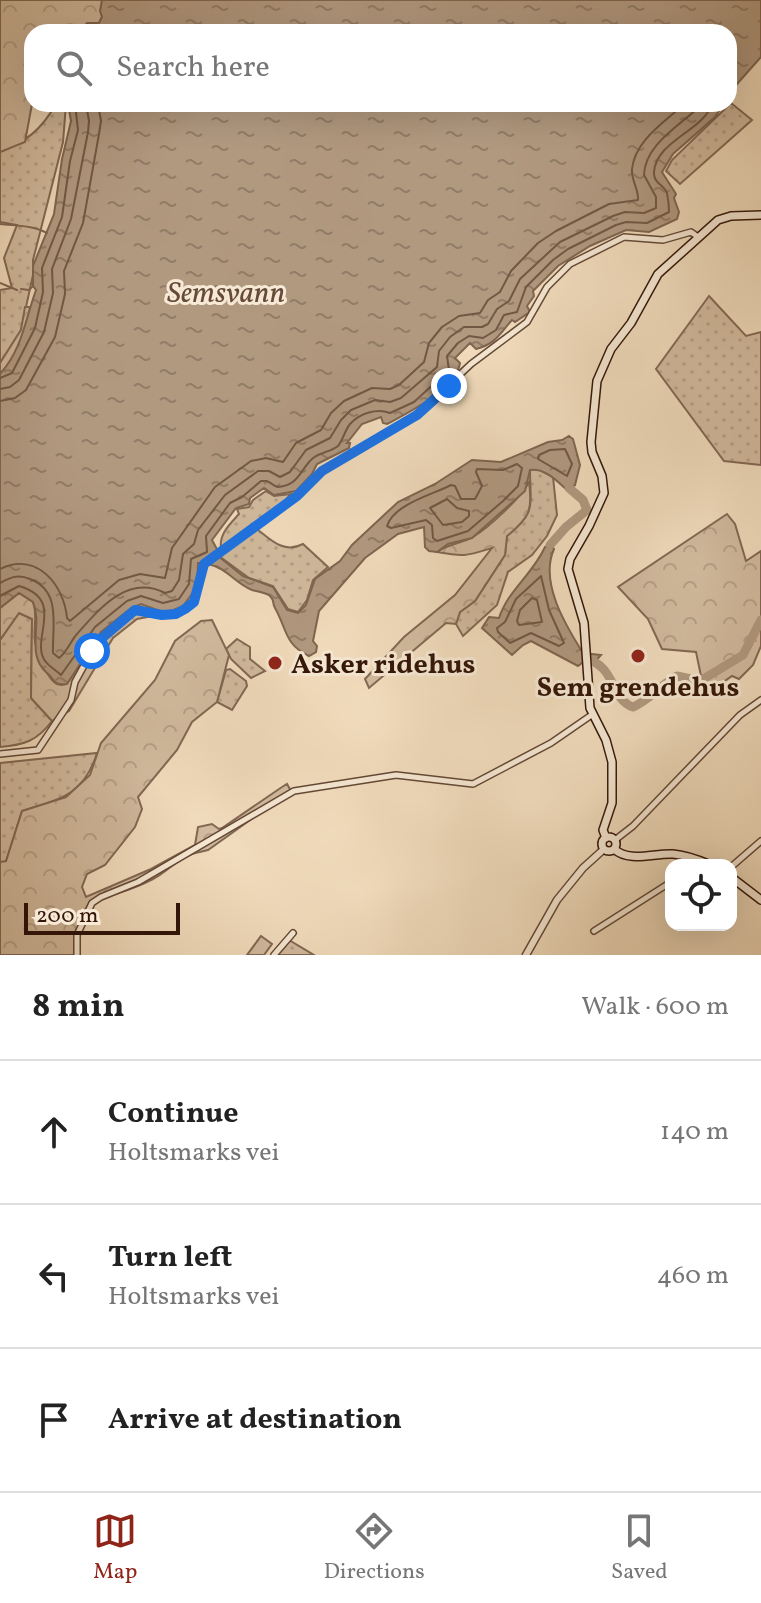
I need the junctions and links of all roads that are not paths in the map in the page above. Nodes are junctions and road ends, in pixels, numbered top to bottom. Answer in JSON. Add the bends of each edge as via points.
{"nodes":[{"id":1,"x":761,"y":215,"type":"edge"},
{"id":2,"x":698,"y":237,"type":"junction"},
{"id":3,"x":761,"y":700,"type":"edge"},
{"id":4,"x":593,"y":714,"type":"junction"},
{"id":5,"x":0,"y":754,"type":"edge"},
{"id":6,"x":606,"y":838,"type":"junction"},
{"id":7,"x":761,"y":841,"type":"edge"},
{"id":8,"x":615,"y":845,"type":"junction"},
{"id":9,"x":604,"y":849,"type":"junction"},
{"id":10,"x":688,"y":859,"type":"edge"},
{"id":11,"x":737,"y":862,"type":"edge"},
{"id":12,"x":737,"y":882,"type":"edge"},
{"id":13,"x":665,"y":886,"type":"edge"},
{"id":14,"x":761,"y":900,"type":"edge"},
{"id":15,"x":594,"y":931,"type":"dead end"},
{"id":16,"x":293,"y":933,"type":"dead end"},
{"id":17,"x":77,"y":955,"type":"edge"},
{"id":18,"x":274,"y":955,"type":"edge"},
{"id":19,"x":526,"y":955,"type":"edge"}],
"edges":[{"from":1,"to":2,"type":"main road","via":[[724,218]]},
{"from":2,"to":4,"type":"main road","via":[[658,274],[597,381],[591,442],[604,493],[568,564],[584,623]]},
{"from":2,"to":5,"type":"street","via":[[691,232],[663,240],[624,237],[575,264],[547,287],[527,322],[471,364],[417,415],[322,471],[297,496],[204,564],[194,602],[176,614],[135,610],[102,638],[38,750]]},
{"from":3,"to":8,"type":"street","via":[[740,715]]},
{"from":4,"to":6,"type":"main road","via":[[612,762]]},
{"from":4,"to":17,"type":"street","via":[[473,784],[396,775],[294,791],[92,903],[77,935]]},
{"from":6,"to":8,"type":"main road"},
{"from":6,"to":9,"type":"main road"},
{"from":7,"to":11,"type":"street"},
{"from":8,"to":9,"type":"main road"},
{"from":8,"to":10,"type":"main road","via":[[624,856],[670,854]]},
{"from":9,"to":19,"type":"street","via":[[557,900]]},
{"from":12,"to":14,"type":"main road"},
{"from":13,"to":15,"type":"street"},
{"from":16,"to":18,"type":"street"}]}
